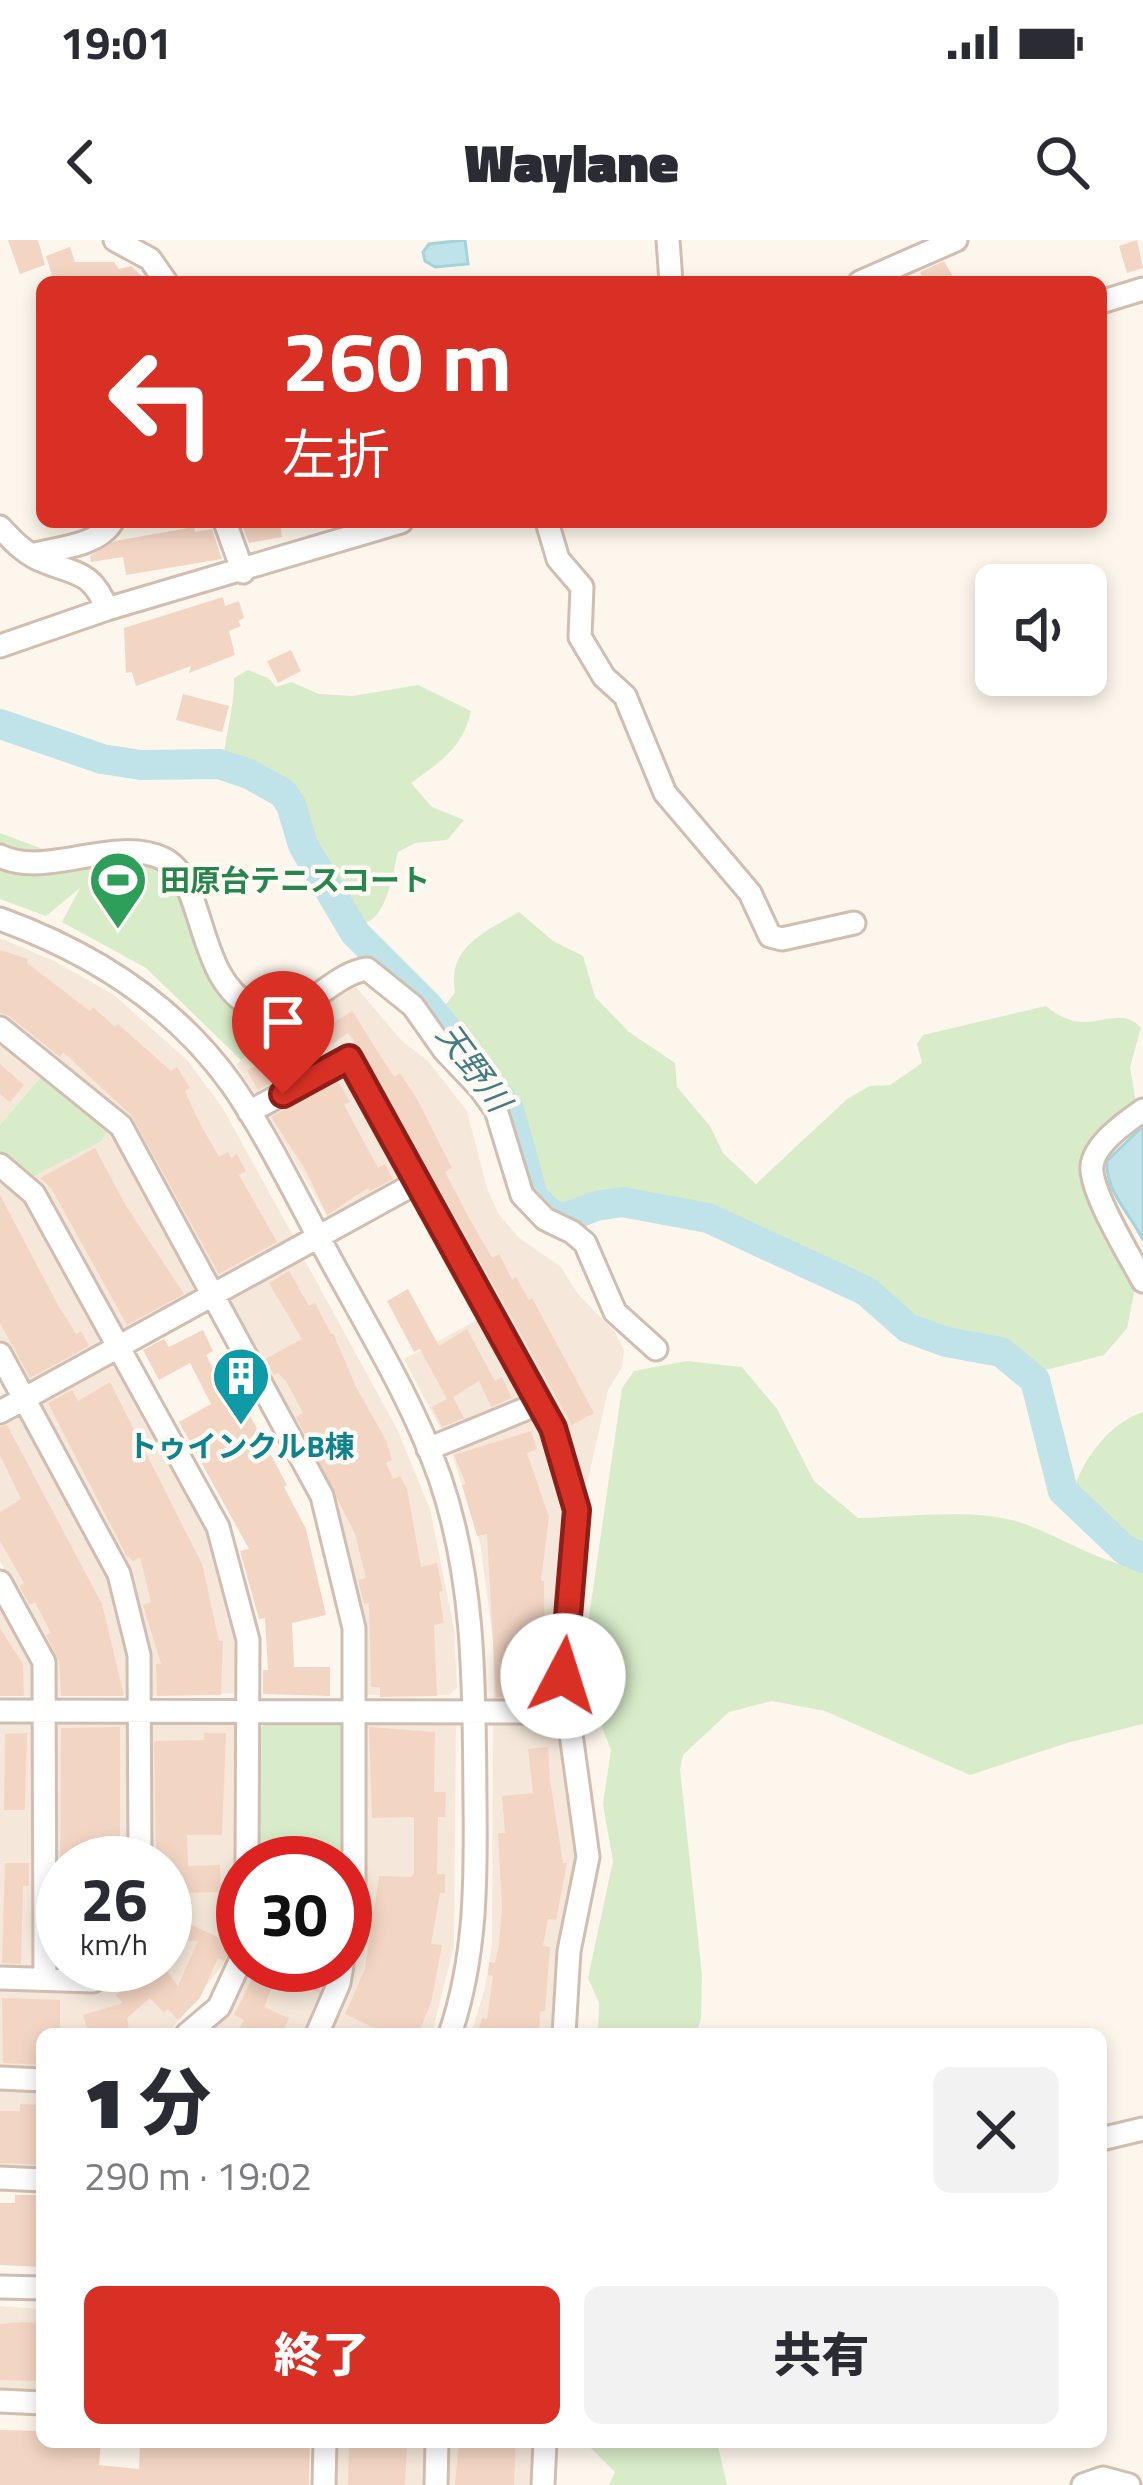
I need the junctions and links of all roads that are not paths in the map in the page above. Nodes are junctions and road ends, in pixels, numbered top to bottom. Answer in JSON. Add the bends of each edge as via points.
{"nodes":[{"id":1,"x":116,"y":240,"type":"edge"},
{"id":2,"x":668,"y":240,"type":"edge"},
{"id":3,"x":956,"y":240,"type":"edge"},
{"id":4,"x":162,"y":276,"type":"edge"},
{"id":5,"x":671,"y":276,"type":"edge"},
{"id":6,"x":874,"y":276,"type":"edge"},
{"id":7,"x":1143,"y":289,"type":"edge"},
{"id":8,"x":1107,"y":300,"type":"edge"},
{"id":9,"x":0,"y":526,"type":"edge"},
{"id":10,"x":109,"y":528,"type":"edge"},
{"id":11,"x":227,"y":528,"type":"edge"},
{"id":12,"x":382,"y":528,"type":"edge"},
{"id":13,"x":549,"y":528,"type":"edge"},
{"id":14,"x":32,"y":555,"type":"junction"},
{"id":15,"x":243,"y":572,"type":"junction"},
{"id":16,"x":107,"y":609,"type":"junction"},
{"id":17,"x":6,"y":643,"type":"edge"},
{"id":18,"x":0,"y":856,"type":"edge"},
{"id":19,"x":0,"y":919,"type":"edge"},
{"id":20,"x":854,"y":923,"type":"dead end"},
{"id":21,"x":0,"y":1028,"type":"edge"},
{"id":22,"x":1143,"y":1110,"type":"edge"},
{"id":23,"x":249,"y":1112,"type":"junction"},
{"id":24,"x":0,"y":1166,"type":"edge"},
{"id":25,"x":418,"y":1182,"type":"junction"},
{"id":26,"x":318,"y":1237,"type":"junction"},
{"id":27,"x":1143,"y":1281,"type":"edge"},
{"id":28,"x":214,"y":1297,"type":"junction"},
{"id":29,"x":118,"y":1348,"type":"junction"},
{"id":30,"x":656,"y":1349,"type":"dead end"},
{"id":31,"x":0,"y":1354,"type":"edge"},
{"id":32,"x":25,"y":1399,"type":"junction"},
{"id":33,"x":540,"y":1403,"type":"junction"},
{"id":34,"x":0,"y":1412,"type":"edge"},
{"id":35,"x":428,"y":1449,"type":"junction"},
{"id":36,"x":0,"y":1582,"type":"edge"},
{"id":37,"x":0,"y":1711,"type":"edge"},
{"id":38,"x":46,"y":1711,"type":"junction"},
{"id":39,"x":356,"y":1711,"type":"junction"},
{"id":40,"x":475,"y":1711,"type":"junction"},
{"id":41,"x":247,"y":1712,"type":"junction"},
{"id":42,"x":566,"y":1712,"type":"junction"},
{"id":43,"x":139,"y":1713,"type":"junction"},
{"id":44,"x":46,"y":1836,"type":"edge"},
{"id":45,"x":140,"y":1836,"type":"edge"},
{"id":46,"x":247,"y":1836,"type":"edge"},
{"id":47,"x":355,"y":1836,"type":"edge"},
{"id":48,"x":0,"y":1978,"type":"edge"},
{"id":49,"x":36,"y":1979,"type":"edge"},
{"id":50,"x":226,"y":1992,"type":"edge"},
{"id":51,"x":335,"y":1992,"type":"edge"},
{"id":52,"x":194,"y":2028,"type":"edge"},
{"id":53,"x":320,"y":2028,"type":"edge"},
{"id":54,"x":452,"y":2028,"type":"edge"},
{"id":55,"x":564,"y":2028,"type":"edge"},
{"id":56,"x":0,"y":2078,"type":"edge"},
{"id":57,"x":36,"y":2080,"type":"edge"},
{"id":58,"x":1143,"y":2128,"type":"edge"},
{"id":59,"x":1107,"y":2137,"type":"edge"},
{"id":60,"x":0,"y":2177,"type":"edge"},
{"id":61,"x":36,"y":2180,"type":"edge"},
{"id":62,"x":0,"y":2287,"type":"edge"},
{"id":63,"x":36,"y":2288,"type":"edge"},
{"id":64,"x":0,"y":2402,"type":"edge"},
{"id":65,"x":36,"y":2403,"type":"edge"},
{"id":66,"x":325,"y":2448,"type":"edge"},
{"id":67,"x":437,"y":2448,"type":"edge"},
{"id":68,"x":545,"y":2448,"type":"edge"},
{"id":69,"x":323,"y":2485,"type":"edge"},
{"id":70,"x":436,"y":2485,"type":"edge"},
{"id":71,"x":543,"y":2485,"type":"edge"},
{"id":72,"x":1083,"y":2485,"type":"edge"},
{"id":73,"x":1129,"y":2485,"type":"edge"}],
"edges":[{"from":1,"to":4,"type":"street"},
{"from":2,"to":5,"type":"street"},
{"from":3,"to":6,"type":"street"},
{"from":7,"to":8,"type":"street"},
{"from":9,"to":14,"type":"street"},
{"from":10,"to":14,"type":"street"},
{"from":11,"to":15,"type":"street"},
{"from":12,"to":15,"type":"street"},
{"from":13,"to":20,"type":"street","via":[[558,559],[582,587],[580,637],[625,696],[665,794],[750,893],[770,936]]},
{"from":14,"to":16,"type":"street","via":[[84,575]]},
{"from":15,"to":16,"type":"street"},
{"from":16,"to":17,"type":"street"},
{"from":18,"to":30,"type":"street","via":[[163,859],[182,871],[230,988],[262,1011],[289,1012],[351,970],[367,968],[387,983],[496,1110],[533,1210],[585,1243],[615,1312]]},
{"from":19,"to":23,"type":"street","via":[[113,971],[190,1037]]},
{"from":21,"to":28,"type":"street","via":[[121,1126]]},
{"from":22,"to":27,"type":"street","via":[[1091,1166]]},
{"from":23,"to":25,"type":"street","via":[[349,1058]]},
{"from":23,"to":26,"type":"street"},
{"from":24,"to":29,"type":"street","via":[[34,1194]]},
{"from":25,"to":26,"type":"street"},
{"from":25,"to":33,"type":"street"},
{"from":26,"to":28,"type":"street"},
{"from":26,"to":35,"type":"street"},
{"from":28,"to":29,"type":"street"},
{"from":28,"to":39,"type":"street","via":[[322,1496],[354,1628]]},
{"from":29,"to":32,"type":"street"},
{"from":29,"to":41,"type":"street","via":[[218,1527],[248,1640]]},
{"from":31,"to":32,"type":"street"},
{"from":32,"to":34,"type":"street"},
{"from":32,"to":43,"type":"street","via":[[119,1574],[139,1655]]},
{"from":33,"to":35,"type":"street"},
{"from":33,"to":42,"type":"street","via":[[577,1510]]},
{"from":35,"to":40,"type":"street","via":[[467,1588]]},
{"from":36,"to":38,"type":"street","via":[[44,1662]]},
{"from":37,"to":38,"type":"street"},
{"from":38,"to":43,"type":"street"},
{"from":38,"to":44,"type":"street"},
{"from":39,"to":40,"type":"street"},
{"from":39,"to":41,"type":"street"},
{"from":39,"to":47,"type":"street"},
{"from":40,"to":42,"type":"street"},
{"from":40,"to":54,"type":"street","via":[[472,1948]]},
{"from":41,"to":43,"type":"street"},
{"from":41,"to":46,"type":"street"},
{"from":42,"to":55,"type":"street","via":[[588,1857],[568,1951]]},
{"from":43,"to":45,"type":"street"},
{"from":48,"to":49,"type":"street"},
{"from":50,"to":52,"type":"street"},
{"from":51,"to":53,"type":"street"},
{"from":56,"to":57,"type":"street"},
{"from":58,"to":59,"type":"street"},
{"from":60,"to":61,"type":"street"},
{"from":62,"to":63,"type":"street"},
{"from":64,"to":65,"type":"street"},
{"from":66,"to":69,"type":"street"},
{"from":67,"to":70,"type":"street"},
{"from":68,"to":71,"type":"street"},
{"from":72,"to":73,"type":"street","via":[[1103,2478]]}]}
